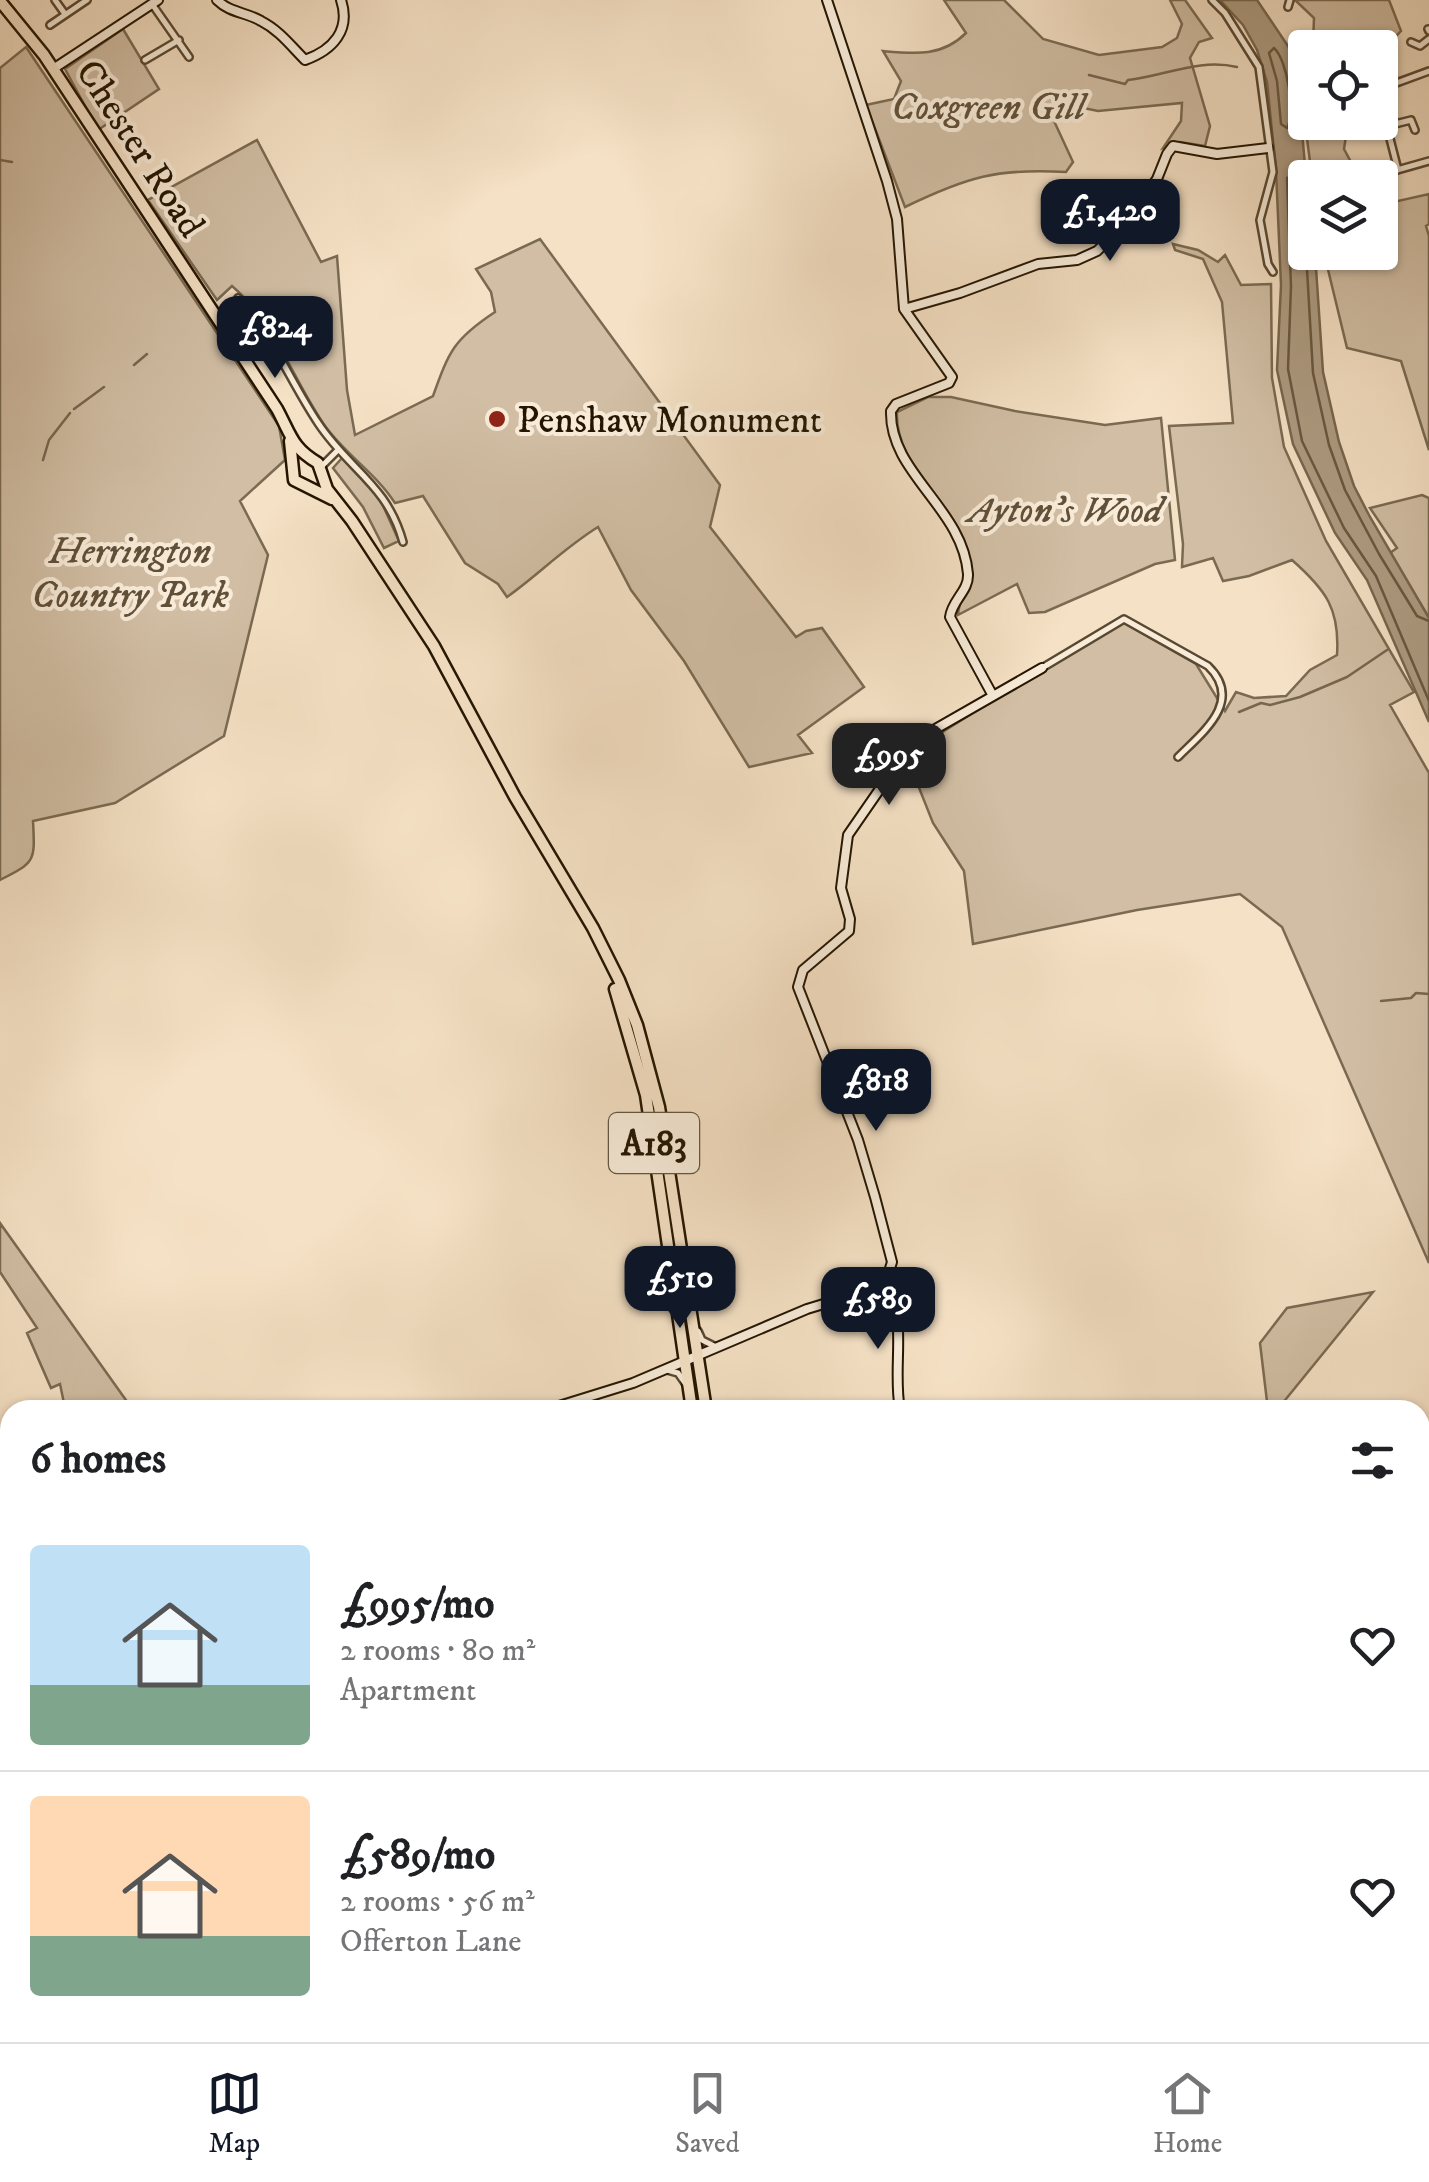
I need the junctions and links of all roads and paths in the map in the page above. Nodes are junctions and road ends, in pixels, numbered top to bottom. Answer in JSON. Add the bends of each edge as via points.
{"nodes":[{"id":1,"x":0,"y":0,"type":"edge"},
{"id":2,"x":55,"y":0,"type":"edge"},
{"id":3,"x":88,"y":0,"type":"edge"},
{"id":4,"x":216,"y":0,"type":"edge"},
{"id":5,"x":341,"y":0,"type":"edge"},
{"id":6,"x":827,"y":0,"type":"edge"},
{"id":7,"x":1212,"y":0,"type":"edge"},
{"id":8,"x":155,"y":2,"type":"edge"},
{"id":9,"x":66,"y":14,"type":"junction"},
{"id":10,"x":50,"y":25,"type":"dead end"},
{"id":11,"x":178,"y":40,"type":"junction"},
{"id":12,"x":1412,"y":42,"type":"dead end"},
{"id":13,"x":1428,"y":43,"type":"edge"},
{"id":14,"x":188,"y":57,"type":"dead end"},
{"id":15,"x":144,"y":60,"type":"dead end"},
{"id":16,"x":53,"y":68,"type":"junction"},
{"id":17,"x":1429,"y":71,"type":"edge"},
{"id":18,"x":1398,"y":82,"type":"edge"},
{"id":19,"x":1421,"y":118,"type":"dead end"},
{"id":20,"x":1411,"y":120,"type":"junction"},
{"id":21,"x":1398,"y":123,"type":"edge"},
{"id":22,"x":1414,"y":130,"type":"dead end"},
{"id":23,"x":1268,"y":148,"type":"junction"},
{"id":24,"x":1429,"y":160,"type":"edge"},
{"id":25,"x":1398,"y":170,"type":"edge"},
{"id":26,"x":1273,"y":272,"type":"dead end"},
{"id":27,"x":238,"y":298,"type":"dead end"},
{"id":28,"x":904,"y":308,"type":"junction"},
{"id":29,"x":289,"y":435,"type":"junction"},
{"id":30,"x":335,"y":452,"type":"junction"},
{"id":31,"x":315,"y":466,"type":"junction"},
{"id":32,"x":292,"y":469,"type":"junction"},
{"id":33,"x":306,"y":487,"type":"junction"},
{"id":34,"x":336,"y":501,"type":"junction"},
{"id":35,"x":403,"y":542,"type":"dead end"},
{"id":36,"x":1042,"y":668,"type":"joint"},
{"id":37,"x":992,"y":696,"type":"junction"},
{"id":38,"x":1178,"y":757,"type":"dead end"},
{"id":39,"x":569,"y":888,"type":"junction"},
{"id":40,"x":686,"y":1280,"type":"junction"},
{"id":41,"x":886,"y":1281,"type":"junction"},
{"id":42,"x":715,"y":1347,"type":"junction"},
{"id":43,"x":697,"y":1355,"type":"junction"},
{"id":44,"x":684,"y":1360,"type":"junction"},
{"id":45,"x":663,"y":1370,"type":"junction"},
{"id":46,"x":578,"y":1400,"type":"edge"},
{"id":47,"x":688,"y":1400,"type":"edge"},
{"id":48,"x":690,"y":1400,"type":"edge"},
{"id":49,"x":704,"y":1400,"type":"edge"},
{"id":50,"x":899,"y":1400,"type":"edge"},
{"id":51,"x":948,"y":2042,"type":"edge"},
{"id":52,"x":964,"y":2042,"type":"edge"}],
"edges":[{"from":1,"to":16,"type":"main road","name":"Chester Road","number":"A183"},
{"from":2,"to":9,"type":"street"},
{"from":3,"to":9,"type":"street"},
{"from":4,"to":5,"type":"street","via":[[261,20],[309,59],[342,33]]},
{"from":6,"to":28,"type":"street","via":[[888,181]]},
{"from":7,"to":23,"type":"street","via":[[1259,67]]},
{"from":8,"to":11,"type":"street"},
{"from":8,"to":16,"type":"street"},
{"from":9,"to":10,"type":"street"},
{"from":11,"to":14,"type":"street"},
{"from":11,"to":15,"type":"street"},
{"from":12,"to":13,"type":"street"},
{"from":16,"to":29,"type":"main road","name":"Chester Road","number":"A183"},
{"from":17,"to":18,"type":"street"},
{"from":19,"to":20,"type":"street"},
{"from":20,"to":21,"type":"street"},
{"from":20,"to":22,"type":"street"},
{"from":23,"to":26,"type":"street","via":[[1273,172],[1260,220]]},
{"from":23,"to":28,"type":"street","via":[[1217,154],[1173,146],[1158,180],[1097,251]]},
{"from":24,"to":25,"type":"street"},
{"from":27,"to":30,"type":"street","via":[[265,330]]},
{"from":28,"to":37,"type":"street","via":[[952,377],[896,404],[892,426],[908,466],[958,538],[968,576],[950,617]]},
{"from":29,"to":31,"type":"main road","name":"Chester Road","number":"A183"},
{"from":29,"to":32,"type":"main road","name":"Chester Road","number":"A183"},
{"from":30,"to":31,"type":"street"},
{"from":30,"to":35,"type":"street","via":[[385,497]]},
{"from":31,"to":32,"type":"main road","via":[[298,461]]},
{"from":31,"to":33,"type":"main road","via":[[316,484]]},
{"from":31,"to":34,"type":"main road","number":"A183"},
{"from":32,"to":33,"type":"main road","via":[[294,480]]},
{"from":33,"to":34,"type":"main road"},
{"from":34,"to":39,"type":"main road","number":"A183","via":[[434,646]]},
{"from":36,"to":37,"type":"street"},
{"from":36,"to":38,"type":"street","via":[[1124,619],[1208,666],[1222,687],[1220,708]]},
{"from":37,"to":41,"type":"street","via":[[902,751],[848,835],[841,888],[849,931],[797,983],[876,1197],[892,1262]]},
{"from":39,"to":40,"type":"main road","number":"A183","via":[[619,980],[651,1072]]},
{"from":39,"to":44,"type":"main road","number":"A183","via":[[613,982],[640,1070]]},
{"from":40,"to":42,"type":"street","via":[[699,1336]]},
{"from":40,"to":43,"type":"main road","number":"A183"},
{"from":41,"to":42,"type":"street"},
{"from":41,"to":50,"type":"street","via":[[898,1319]]},
{"from":42,"to":43,"type":"street"},
{"from":43,"to":44,"type":"street"},
{"from":43,"to":49,"type":"main road","number":"A183"},
{"from":44,"to":45,"type":"street"},
{"from":44,"to":48,"type":"main road","number":"A183"},
{"from":45,"to":46,"type":"street"},
{"from":45,"to":47,"type":"street","via":[[682,1376]]},
{"from":51,"to":52,"type":"street"}]}
